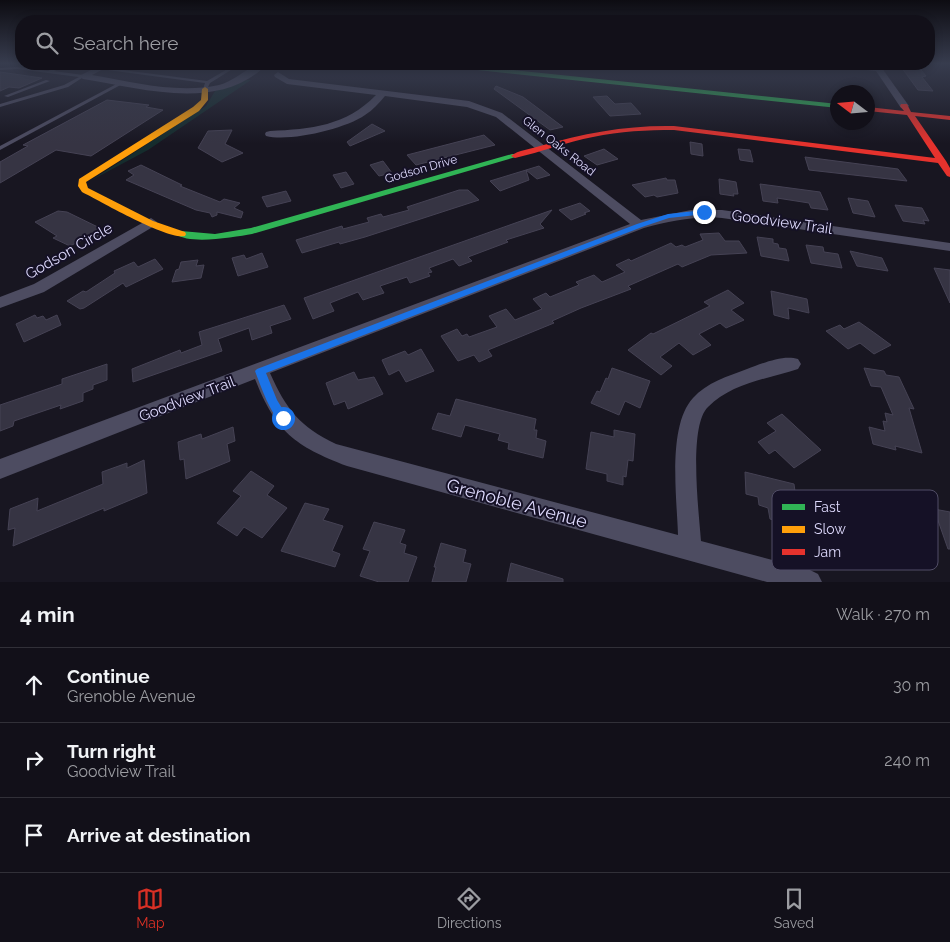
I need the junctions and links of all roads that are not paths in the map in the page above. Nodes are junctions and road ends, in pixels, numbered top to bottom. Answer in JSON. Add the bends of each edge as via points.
{"nodes":[{"id":1,"x":22,"y":90,"type":"edge"},
{"id":2,"x":50,"y":90,"type":"edge"},
{"id":3,"x":108,"y":90,"type":"edge"},
{"id":4,"x":206,"y":90,"type":"edge"},
{"id":5,"x":368,"y":90,"type":"edge"},
{"id":6,"x":688,"y":90,"type":"edge"},
{"id":7,"x":754,"y":90,"type":"edge"},
{"id":8,"x":893,"y":90,"type":"edge"},
{"id":9,"x":384,"y":92,"type":"junction"},
{"id":10,"x":0,"y":95,"type":"edge"},
{"id":11,"x":6,"y":96,"type":"junction"},
{"id":12,"x":830,"y":98,"type":"edge"},
{"id":13,"x":23,"y":99,"type":"junction"},
{"id":14,"x":875,"y":103,"type":"edge"},
{"id":15,"x":830,"y":105,"type":"edge"},
{"id":16,"x":0,"y":106,"type":"edge"},
{"id":17,"x":875,"y":109,"type":"edge"},
{"id":18,"x":906,"y":110,"type":"junction"},
{"id":19,"x":950,"y":111,"type":"edge"},
{"id":20,"x":950,"y":118,"type":"edge"},
{"id":21,"x":270,"y":134,"type":"dead end"},
{"id":22,"x":2,"y":146,"type":"edge"},
{"id":23,"x":541,"y":148,"type":"junction"},
{"id":24,"x":942,"y":161,"type":"junction"},
{"id":25,"x":950,"y":174,"type":"edge"},
{"id":26,"x":151,"y":222,"type":"junction"},
{"id":27,"x":640,"y":225,"type":"junction"},
{"id":28,"x":950,"y":247,"type":"edge"},
{"id":29,"x":0,"y":303,"type":"edge"},
{"id":30,"x":792,"y":364,"type":"dead end"},
{"id":31,"x":260,"y":371,"type":"junction"},
{"id":32,"x":0,"y":469,"type":"edge"},
{"id":33,"x":690,"y":550,"type":"junction"},
{"id":34,"x":810,"y":582,"type":"edge"}],
"edges":[{"from":1,"to":11,"type":"lane"},
{"from":2,"to":13,"type":"lane"},
{"from":3,"to":22,"type":"lane"},
{"from":4,"to":26,"type":"street","name":"Godson Drive","via":[[203,103],[196,109],[82,181],[85,190]]},
{"from":5,"to":9,"type":"street","name":"Glen Oaks Road"},
{"from":6,"to":15,"type":"street"},
{"from":7,"to":12,"type":"street"},
{"from":8,"to":18,"type":"street"},
{"from":9,"to":21,"type":"street","via":[[361,114],[339,124],[299,133]]},
{"from":9,"to":23,"type":"street","name":"Glen Oaks Road","via":[[480,107],[499,115]]},
{"from":10,"to":11,"type":"lane"},
{"from":11,"to":13,"type":"lane"},
{"from":13,"to":16,"type":"lane"},
{"from":14,"to":18,"type":"street"},
{"from":17,"to":18,"type":"street"},
{"from":18,"to":19,"type":"street"},
{"from":18,"to":20,"type":"street"},
{"from":18,"to":24,"type":"street"},
{"from":23,"to":24,"type":"street","name":"Godson Drive","via":[[609,130],[655,127]]},
{"from":23,"to":26,"type":"street","name":"Godson Drive","via":[[233,236],[186,236]]},
{"from":23,"to":27,"type":"street","name":"Glen Oaks Road"},
{"from":24,"to":25,"type":"street"},
{"from":26,"to":29,"type":"street","name":"Godson Circle","via":[[39,288]]},
{"from":27,"to":28,"type":"street","name":"Goodview Trail","via":[[678,215],[714,213]]},
{"from":27,"to":31,"type":"street","name":"Goodview Trail"},
{"from":30,"to":33,"type":"street","via":[[774,366],[739,380],[709,395],[694,409],[687,439]]},
{"from":31,"to":32,"type":"street","name":"Goodview Trail"},
{"from":31,"to":33,"type":"street","name":"Grenoble Avenue","via":[[283,418],[295,430],[325,449],[348,458]]},
{"from":33,"to":34,"type":"street","name":"Grenoble Avenue"}]}
